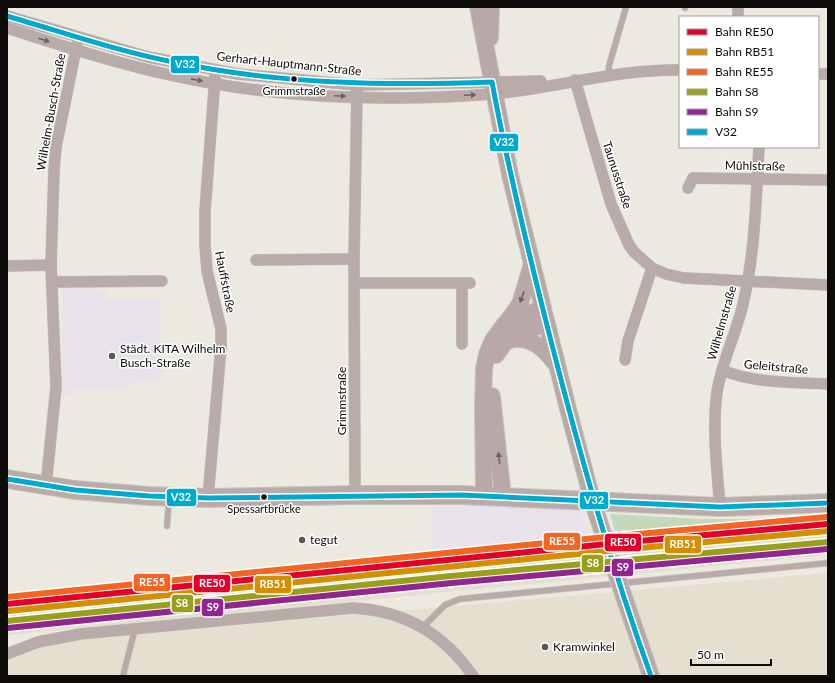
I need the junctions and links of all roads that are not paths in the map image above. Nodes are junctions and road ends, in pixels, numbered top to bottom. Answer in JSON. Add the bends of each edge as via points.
{"nodes":[{"id":1,"x":478,"y":7,"type":"edge"},
{"id":2,"x":491,"y":7,"type":"edge"},
{"id":3,"x":626,"y":7,"type":"edge"},
{"id":4,"x":7,"y":16,"type":"edge"},
{"id":5,"x":7,"y":28,"type":"edge"},
{"id":6,"x":78,"y":37,"type":"junction"},
{"id":7,"x":75,"y":50,"type":"junction"},
{"id":8,"x":216,"y":70,"type":"junction"},
{"id":9,"x":677,"y":70,"type":"edge"},
{"id":10,"x":608,"y":76,"type":"junction"},
{"id":11,"x":575,"y":80,"type":"junction"},
{"id":12,"x":492,"y":82,"type":"junction"},
{"id":13,"x":214,"y":84,"type":"junction"},
{"id":14,"x":357,"y":85,"type":"junction"},
{"id":15,"x":357,"y":97,"type":"junction"},
{"id":16,"x":758,"y":148,"type":"edge"},
{"id":17,"x":757,"y":179,"type":"junction"},
{"id":18,"x":828,"y":180,"type":"edge"},
{"id":19,"x":688,"y":188,"type":"dead end"},
{"id":20,"x":354,"y":259,"type":"junction"},
{"id":21,"x":256,"y":260,"type":"dead end"},
{"id":22,"x":51,"y":265,"type":"junction"},
{"id":23,"x":7,"y":266,"type":"edge"},
{"id":24,"x":532,"y":266,"type":"junction"},
{"id":25,"x":652,"y":268,"type":"junction"},
{"id":26,"x":748,"y":280,"type":"junction"},
{"id":27,"x":162,"y":281,"type":"dead end"},
{"id":28,"x":52,"y":282,"type":"junction"},
{"id":29,"x":355,"y":283,"type":"junction"},
{"id":30,"x":828,"y":285,"type":"edge"},
{"id":31,"x":544,"y":316,"type":"junction"},
{"id":32,"x":504,"y":325,"type":"junction"},
{"id":33,"x":503,"y":342,"type":"junction"},
{"id":34,"x":462,"y":344,"type":"dead end"},
{"id":35,"x":625,"y":360,"type":"dead end"},
{"id":36,"x":558,"y":367,"type":"junction"},
{"id":37,"x":722,"y":370,"type":"junction"},
{"id":38,"x":828,"y":384,"type":"edge"},
{"id":39,"x":7,"y":479,"type":"edge"},
{"id":40,"x":46,"y":486,"type":"junction"},
{"id":41,"x":355,"y":494,"type":"junction"},
{"id":42,"x":484,"y":495,"type":"junction"},
{"id":43,"x":170,"y":497,"type":"junction"},
{"id":44,"x":503,"y":497,"type":"junction"},
{"id":45,"x":208,"y":498,"type":"junction"},
{"id":46,"x":828,"y":503,"type":"edge"},
{"id":47,"x":720,"y":507,"type":"junction"},
{"id":48,"x":167,"y":526,"type":"dead end"},
{"id":49,"x":828,"y":563,"type":"edge"},
{"id":50,"x":423,"y":627,"type":"junction"},
{"id":51,"x":135,"y":629,"type":"junction"},
{"id":52,"x":7,"y":654,"type":"edge"},
{"id":53,"x":123,"y":676,"type":"edge"},
{"id":54,"x":473,"y":676,"type":"edge"},
{"id":55,"x":651,"y":676,"type":"edge"}],
"edges":[{"from":1,"to":12,"type":"main road"},
{"from":2,"to":12,"type":"main road"},
{"from":3,"to":10,"type":"lane"},
{"from":4,"to":6,"type":"street","name":"Gerhart-Hauptmann-Straße"},
{"from":5,"to":7,"type":"street","name":"Gerhart-Hauptmann-Straße","one_way":true},
{"from":6,"to":7,"type":"street","name":"Wilhelm-Busch-Straße"},
{"from":6,"to":8,"type":"street","name":"Gerhart-Hauptmann-Straße","via":[[148,57]]},
{"from":7,"to":13,"type":"street","name":"Gerhart-Hauptmann-Straße","one_way":true,"via":[[140,68]]},
{"from":7,"to":22,"type":"street","name":"Wilhelm-Busch-Straße","via":[[55,157]]},
{"from":8,"to":13,"type":"street","name":"Hauffstraße"},
{"from":8,"to":14,"type":"street","name":"Gerhart-Hauptmann-Straße"},
{"from":9,"to":10,"type":"street","name":"Gerhart-Hauptmann-Straße"},
{"from":10,"to":11,"type":"street","name":"Gerhart-Hauptmann-Straße"},
{"from":11,"to":12,"type":"street","name":"Gerhart-Hauptmann-Straße"},
{"from":11,"to":25,"type":"street","name":"Taunusstraße","via":[[618,222],[634,252]]},
{"from":12,"to":14,"type":"street","name":"Gerhart-Hauptmann-Straße"},
{"from":15,"to":12,"type":"street","name":"Gerhart-Hauptmann-Straße","one_way":true,"via":[[405,98]]},
{"from":12,"to":24,"type":"main road","via":[[510,175]]},
{"from":13,"to":15,"type":"street","name":"Gerhart-Hauptmann-Straße","one_way":true},
{"from":13,"to":45,"type":"street","name":"Hauffstraße","via":[[205,212],[205,253],[221,336]]},
{"from":14,"to":15,"type":"street","name":"Grimmstraße"},
{"from":15,"to":20,"type":"street","name":"Grimmstraße"},
{"from":16,"to":17,"type":"street","name":"Wilhelmstraße"},
{"from":17,"to":18,"type":"street","name":"Mühlstraße"},
{"from":17,"to":19,"type":"street","name":"Mühlstraße","via":[[693,178]]},
{"from":17,"to":26,"type":"street","name":"Wilhelmstraße","via":[[755,228]]},
{"from":20,"to":21,"type":"street"},
{"from":20,"to":29,"type":"street","name":"Grimmstraße"},
{"from":22,"to":23,"type":"street"},
{"from":22,"to":28,"type":"street","name":"Wilhelm-Busch-Straße"},
{"from":24,"to":31,"type":"main road"},
{"from":24,"to":32,"type":"main road","one_way":true,"via":[[520,304]]},
{"from":25,"to":26,"type":"street","name":"Taunusstraße","via":[[684,278]]},
{"from":25,"to":35,"type":"street","via":[[628,341]]},
{"from":26,"to":30,"type":"street","name":"Taunusstraße"},
{"from":26,"to":37,"type":"street","name":"Wilhelmstraße","via":[[739,321]]},
{"from":27,"to":28,"type":"street"},
{"from":28,"to":40,"type":"street","name":"Wilhelm-Busch-Straße","via":[[56,387]]},
{"from":29,"to":34,"type":"street","via":[[466,283]]},
{"from":29,"to":41,"type":"street","name":"Grimmstraße"},
{"from":31,"to":32,"type":"main road","via":[[520,316]]},
{"from":31,"to":33,"type":"main road"},
{"from":31,"to":36,"type":"main road"},
{"from":32,"to":42,"type":"main road","via":[[490,346],[484,369]]},
{"from":33,"to":36,"type":"main road","via":[[519,338],[532,342],[548,353]]},
{"from":44,"to":33,"type":"main road","one_way":true,"via":[[492,402],[495,356]]},
{"from":36,"to":55,"type":"main road","bridge":true,"via":[[599,520]]},
{"from":37,"to":38,"type":"street","name":"Geleitstraße","via":[[759,381]]},
{"from":37,"to":47,"type":"street","name":"Wilhelmstraße","via":[[716,410]]},
{"from":39,"to":40,"type":"main road"},
{"from":40,"to":43,"type":"main road","via":[[109,494]]},
{"from":41,"to":42,"type":"main road"},
{"from":41,"to":45,"type":"main road"},
{"from":42,"to":44,"type":"main road"},
{"from":43,"to":45,"type":"main road"},
{"from":43,"to":48,"type":"lane"},
{"from":44,"to":47,"type":"main road"},
{"from":46,"to":47,"type":"main road"},
{"from":49,"to":50,"type":"lane","via":[[460,599],[445,605]]},
{"from":50,"to":51,"type":"street","via":[[390,613],[353,608]]},
{"from":50,"to":54,"type":"street","via":[[458,656]]},
{"from":51,"to":52,"type":"street","via":[[52,638]]},
{"from":51,"to":53,"type":"lane"}]}
